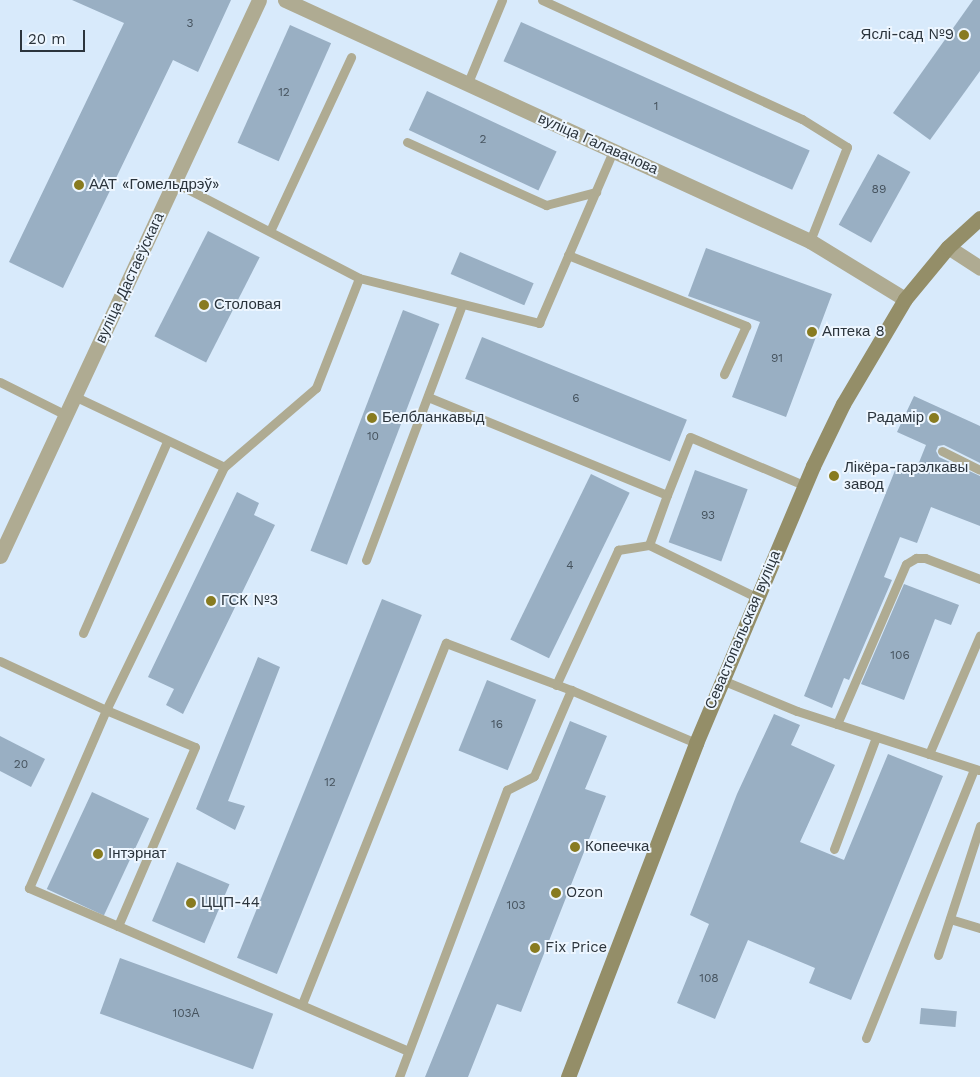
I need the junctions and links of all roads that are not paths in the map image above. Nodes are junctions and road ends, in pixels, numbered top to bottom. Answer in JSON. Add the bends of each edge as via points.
{"nodes":[{"id":1,"x":259,"y":0,"type":"edge"},
{"id":2,"x":286,"y":0,"type":"edge"},
{"id":3,"x":502,"y":0,"type":"edge"},
{"id":4,"x":542,"y":0,"type":"edge"},
{"id":5,"x":351,"y":57,"type":"dead end"},
{"id":6,"x":467,"y":85,"type":"junction"},
{"id":7,"x":407,"y":142,"type":"dead end"},
{"id":8,"x":613,"y":151,"type":"junction"},
{"id":9,"x":174,"y":182,"type":"junction"},
{"id":10,"x":596,"y":192,"type":"junction"},
{"id":11,"x":980,"y":218,"type":"edge"},
{"id":12,"x":270,"y":231,"type":"junction"},
{"id":13,"x":810,"y":240,"type":"junction"},
{"id":14,"x":948,"y":247,"type":"junction"},
{"id":15,"x":568,"y":255,"type":"junction"},
{"id":16,"x":980,"y":268,"type":"edge"},
{"id":17,"x":359,"y":278,"type":"junction"},
{"id":18,"x":904,"y":299,"type":"junction"},
{"id":19,"x":462,"y":304,"type":"junction"},
{"id":20,"x":724,"y":374,"type":"dead end"},
{"id":21,"x":0,"y":382,"type":"edge"},
{"id":22,"x":74,"y":396,"type":"junction"},
{"id":23,"x":428,"y":397,"type":"junction"},
{"id":24,"x":66,"y":415,"type":"junction"},
{"id":25,"x":167,"y":442,"type":"junction"},
{"id":26,"x":942,"y":451,"type":"dead end"},
{"id":27,"x":224,"y":467,"type":"junction"},
{"id":28,"x":980,"y":470,"type":"edge"},
{"id":29,"x":806,"y":486,"type":"junction"},
{"id":30,"x":668,"y":495,"type":"junction"},
{"id":31,"x":649,"y":545,"type":"junction"},
{"id":32,"x":0,"y":556,"type":"edge"},
{"id":33,"x":366,"y":560,"type":"dead end"},
{"id":34,"x":980,"y":579,"type":"edge"},
{"id":35,"x":756,"y":596,"type":"junction"},
{"id":36,"x":83,"y":633,"type":"dead end"},
{"id":37,"x":980,"y":635,"type":"edge"},
{"id":38,"x":0,"y":661,"type":"edge"},
{"id":39,"x":722,"y":680,"type":"junction"},
{"id":40,"x":556,"y":685,"type":"junction"},
{"id":41,"x":571,"y":690,"type":"junction"},
{"id":42,"x":106,"y":710,"type":"junction"},
{"id":43,"x":837,"y":724,"type":"junction"},
{"id":44,"x":876,"y":737,"type":"junction"},
{"id":45,"x":696,"y":743,"type":"junction"},
{"id":46,"x":929,"y":754,"type":"junction"},
{"id":47,"x":977,"y":769,"type":"edge"},
{"id":48,"x":980,"y":826,"type":"edge"},
{"id":49,"x":834,"y":849,"type":"dead end"},
{"id":50,"x":950,"y":919,"type":"junction"},
{"id":51,"x":118,"y":926,"type":"junction"},
{"id":52,"x":980,"y":928,"type":"edge"},
{"id":53,"x":938,"y":955,"type":"dead end"},
{"id":54,"x":302,"y":1004,"type":"junction"},
{"id":55,"x":866,"y":1038,"type":"dead end"},
{"id":56,"x":408,"y":1051,"type":"junction"},
{"id":57,"x":399,"y":1077,"type":"edge"},
{"id":58,"x":568,"y":1077,"type":"edge"}],
"edges":[{"from":1,"to":9,"type":"street","name":"вуліца Дастаеўскага"},
{"from":2,"to":6,"type":"street","name":"вуліца Галавачова"},
{"from":3,"to":6,"type":"lane"},
{"from":4,"to":13,"type":"lane","via":[[802,119],[846,147]]},
{"from":5,"to":12,"type":"lane"},
{"from":6,"to":8,"type":"street","name":"вуліца Галавачова"},
{"from":7,"to":10,"type":"lane","via":[[546,206]]},
{"from":8,"to":10,"type":"lane"},
{"from":8,"to":13,"type":"street","name":"вуліца Галавачова"},
{"from":9,"to":12,"type":"lane"},
{"from":9,"to":22,"type":"street","name":"вуліца Дастаеўскага"},
{"from":10,"to":15,"type":"lane"},
{"from":11,"to":14,"type":"street","name":"Севастопальская вуліца"},
{"from":12,"to":17,"type":"lane"},
{"from":13,"to":18,"type":"street","name":"вуліца Галавачова"},
{"from":14,"to":16,"type":"street"},
{"from":14,"to":18,"type":"street","name":"Севастопальская вуліца"},
{"from":15,"to":19,"type":"lane","via":[[539,323]]},
{"from":15,"to":20,"type":"lane","via":[[746,326]]},
{"from":17,"to":19,"type":"lane"},
{"from":17,"to":27,"type":"lane","via":[[316,388]]},
{"from":18,"to":29,"type":"street","name":"Севастопальская вуліца","via":[[843,404]]},
{"from":19,"to":23,"type":"lane"},
{"from":21,"to":24,"type":"lane"},
{"from":22,"to":24,"type":"street","name":"вуліца Дастаеўскага"},
{"from":22,"to":25,"type":"lane"},
{"from":23,"to":30,"type":"lane"},
{"from":23,"to":33,"type":"lane"},
{"from":24,"to":32,"type":"street","name":"вуліца Дастаеўскага"},
{"from":25,"to":27,"type":"lane"},
{"from":25,"to":36,"type":"lane"},
{"from":26,"to":28,"type":"lane"},
{"from":27,"to":42,"type":"lane"},
{"from":29,"to":30,"type":"lane","via":[[690,437]]},
{"from":29,"to":35,"type":"street","name":"Севастопальская вуліца"},
{"from":30,"to":31,"type":"lane"},
{"from":31,"to":35,"type":"lane"},
{"from":31,"to":40,"type":"lane","via":[[618,550]]},
{"from":34,"to":43,"type":"lane","via":[[925,558],[916,558],[906,564]]},
{"from":35,"to":39,"type":"street","name":"Севастопальская вуліца"},
{"from":37,"to":46,"type":"lane"},
{"from":38,"to":42,"type":"lane"},
{"from":39,"to":43,"type":"lane"},
{"from":39,"to":45,"type":"street","name":"Севастопальская вуліца"},
{"from":40,"to":41,"type":"lane"},
{"from":40,"to":54,"type":"lane","via":[[446,643]]},
{"from":41,"to":45,"type":"lane"},
{"from":41,"to":56,"type":"lane","via":[[534,776],[507,790]]},
{"from":42,"to":51,"type":"lane","via":[[29,888]]},
{"from":42,"to":51,"type":"lane","via":[[195,747]]},
{"from":43,"to":44,"type":"lane"},
{"from":44,"to":46,"type":"lane"},
{"from":44,"to":49,"type":"lane"},
{"from":45,"to":58,"type":"street","name":"Севастопальская вуліца"},
{"from":46,"to":47,"type":"lane"},
{"from":47,"to":55,"type":"lane"},
{"from":48,"to":50,"type":"lane"},
{"from":50,"to":52,"type":"lane"},
{"from":50,"to":53,"type":"lane"},
{"from":51,"to":54,"type":"lane"},
{"from":54,"to":56,"type":"lane"},
{"from":56,"to":57,"type":"lane"}]}
